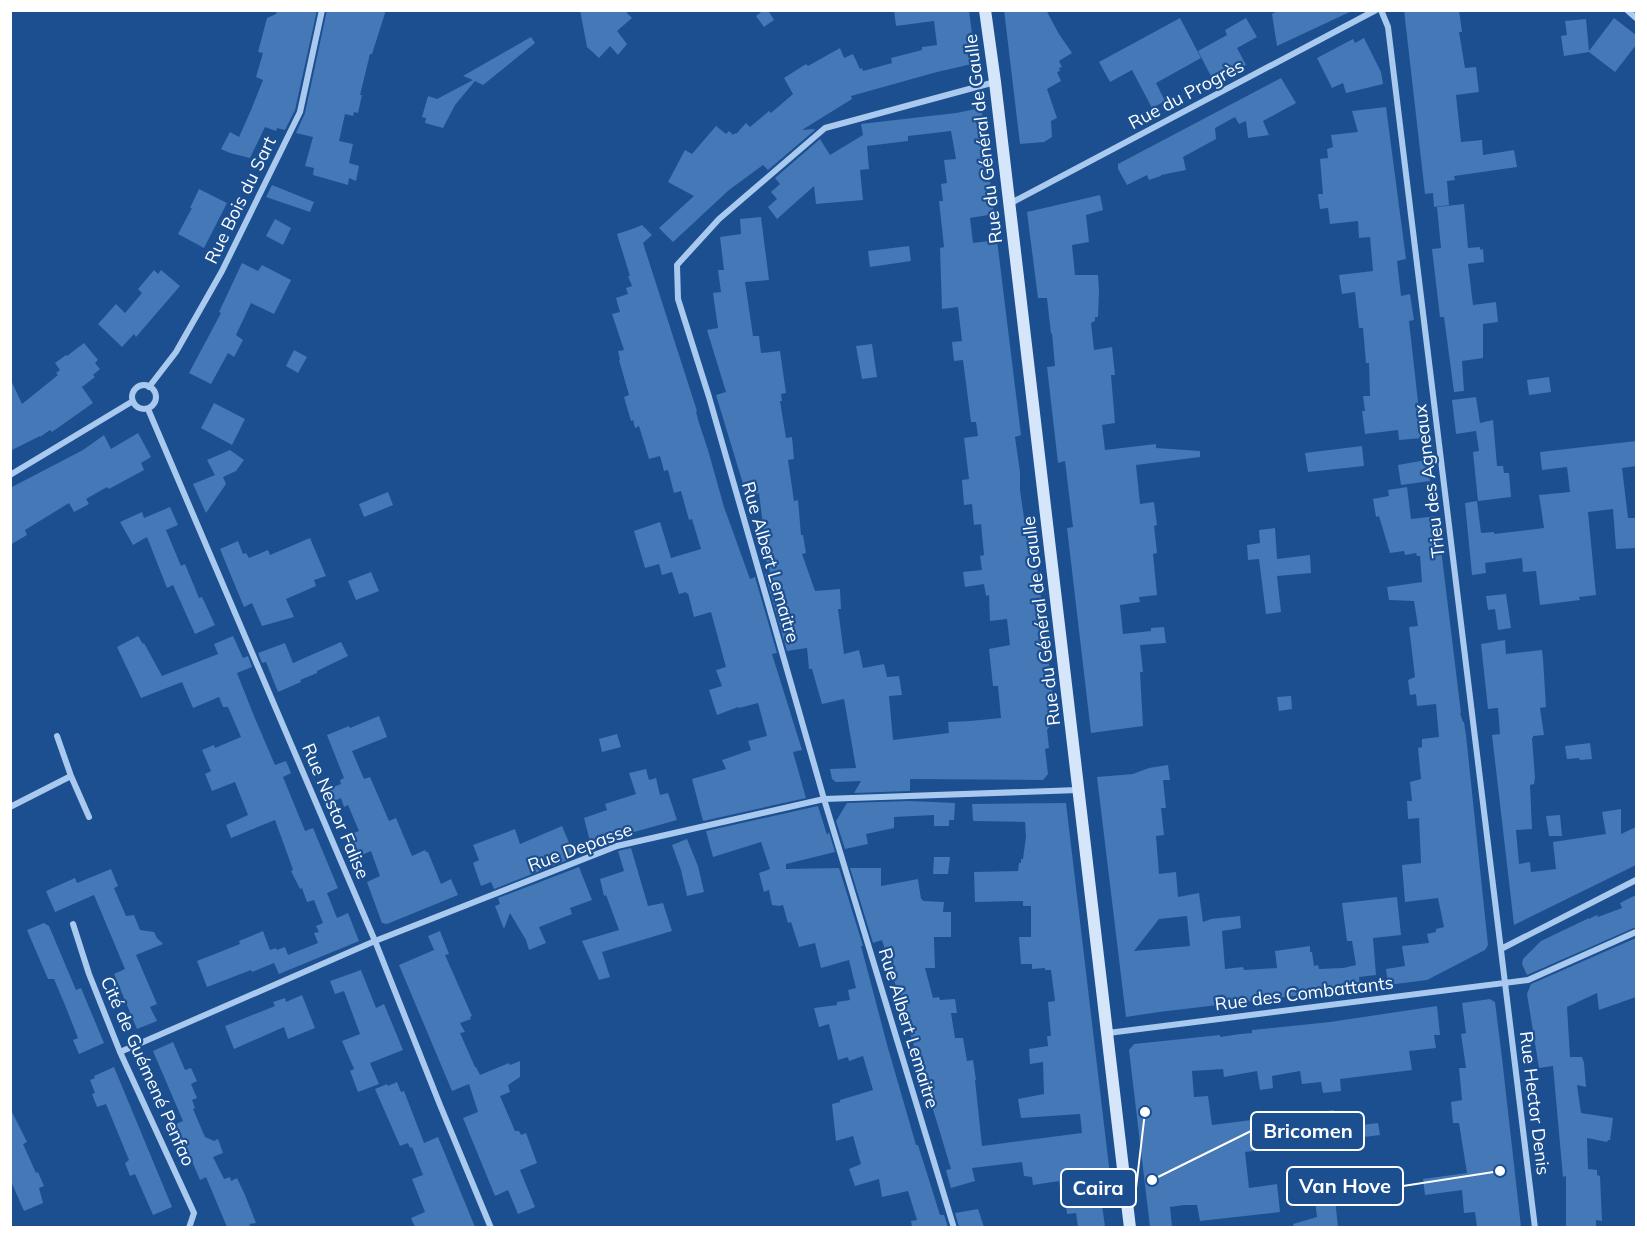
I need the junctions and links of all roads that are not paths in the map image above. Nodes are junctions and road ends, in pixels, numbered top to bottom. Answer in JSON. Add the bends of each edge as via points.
{"nodes":[{"id":1,"x":322,"y":10,"type":"edge"},
{"id":2,"x":985,"y":10,"type":"edge"},
{"id":3,"x":1376,"y":10,"type":"edge"},
{"id":4,"x":1381,"y":10,"type":"edge"},
{"id":5,"x":1628,"y":10,"type":"edge"},
{"id":6,"x":1636,"y":18,"type":"edge"},
{"id":7,"x":995,"y":82,"type":"junction"},
{"id":8,"x":1009,"y":204,"type":"junction"},
{"id":9,"x":149,"y":387,"type":"junction"},
{"id":10,"x":133,"y":401,"type":"junction"},
{"id":11,"x":148,"y":409,"type":"junction"},
{"id":12,"x":10,"y":475,"type":"edge"},
{"id":13,"x":57,"y":735,"type":"dead end"},
{"id":14,"x":71,"y":776,"type":"junction"},
{"id":15,"x":1079,"y":790,"type":"junction"},
{"id":16,"x":824,"y":799,"type":"junction"},
{"id":17,"x":10,"y":807,"type":"edge"},
{"id":18,"x":89,"y":818,"type":"dead end"},
{"id":19,"x":1636,"y":880,"type":"edge"},
{"id":20,"x":73,"y":924,"type":"dead end"},
{"id":21,"x":1636,"y":932,"type":"edge"},
{"id":22,"x":375,"y":941,"type":"junction"},
{"id":23,"x":1501,"y":949,"type":"junction"},
{"id":24,"x":1505,"y":983,"type":"junction"},
{"id":25,"x":1108,"y":1033,"type":"junction"},
{"id":26,"x":120,"y":1052,"type":"junction"},
{"id":27,"x":189,"y":1227,"type":"edge"},
{"id":28,"x":491,"y":1227,"type":"edge"},
{"id":29,"x":954,"y":1227,"type":"edge"},
{"id":30,"x":1130,"y":1227,"type":"edge"},
{"id":31,"x":1535,"y":1227,"type":"edge"}],
"edges":[{"from":1,"to":9,"type":"street","name":"Rue Bois du Sart","via":[[300,112],[222,271],[176,352]]},
{"from":2,"to":7,"type":"main road","name":"Rue du Général de Gaulle"},
{"from":3,"to":8,"type":"street","name":"Rue du Progrès"},
{"from":4,"to":23,"type":"street","name":"Trieu des Agneaux","via":[[1388,27]]},
{"from":5,"to":6,"type":"street"},
{"from":7,"to":8,"type":"main road","name":"Rue du Général de Gaulle"},
{"from":7,"to":16,"type":"street","name":"Rue Albert Lemaitre","via":[[825,128],[719,219],[677,266],[678,299]]},
{"from":8,"to":15,"type":"main road","name":"Rue du Général de Gaulle"},
{"from":9,"to":10,"type":"street","via":[[136,389]]},
{"from":9,"to":11,"type":"street","via":[[156,396]]},
{"from":10,"to":11,"type":"street"},
{"from":10,"to":12,"type":"street"},
{"from":11,"to":22,"type":"street","name":"Rue Nestor Falise"},
{"from":13,"to":14,"type":"street"},
{"from":14,"to":17,"type":"street"},
{"from":14,"to":18,"type":"street"},
{"from":15,"to":16,"type":"street","name":"Rue Depasse"},
{"from":15,"to":25,"type":"main road","name":"Rue du Général de Gaulle"},
{"from":16,"to":22,"type":"street","name":"Rue Depasse","via":[[617,846]]},
{"from":16,"to":29,"type":"street","name":"Rue Albert Lemaitre"},
{"from":19,"to":23,"type":"street"},
{"from":20,"to":26,"type":"street","name":"Cité de Guémené Penfao"},
{"from":21,"to":24,"type":"street","name":"Rue des Combattants","via":[[1528,980]]},
{"from":22,"to":26,"type":"street","name":"Rue Depasse"},
{"from":22,"to":28,"type":"street","name":"Rue Nestor Falise"},
{"from":23,"to":24,"type":"street","name":"Trieu des Agneaux"},
{"from":24,"to":25,"type":"street","name":"Rue des Combattants"},
{"from":24,"to":31,"type":"street","name":"Rue Hector Denis"},
{"from":25,"to":30,"type":"main road","name":"Rue du Général de Gaulle"},
{"from":26,"to":27,"type":"street","name":"Cité de Guémené Penfao","via":[[194,1213]]}]}
